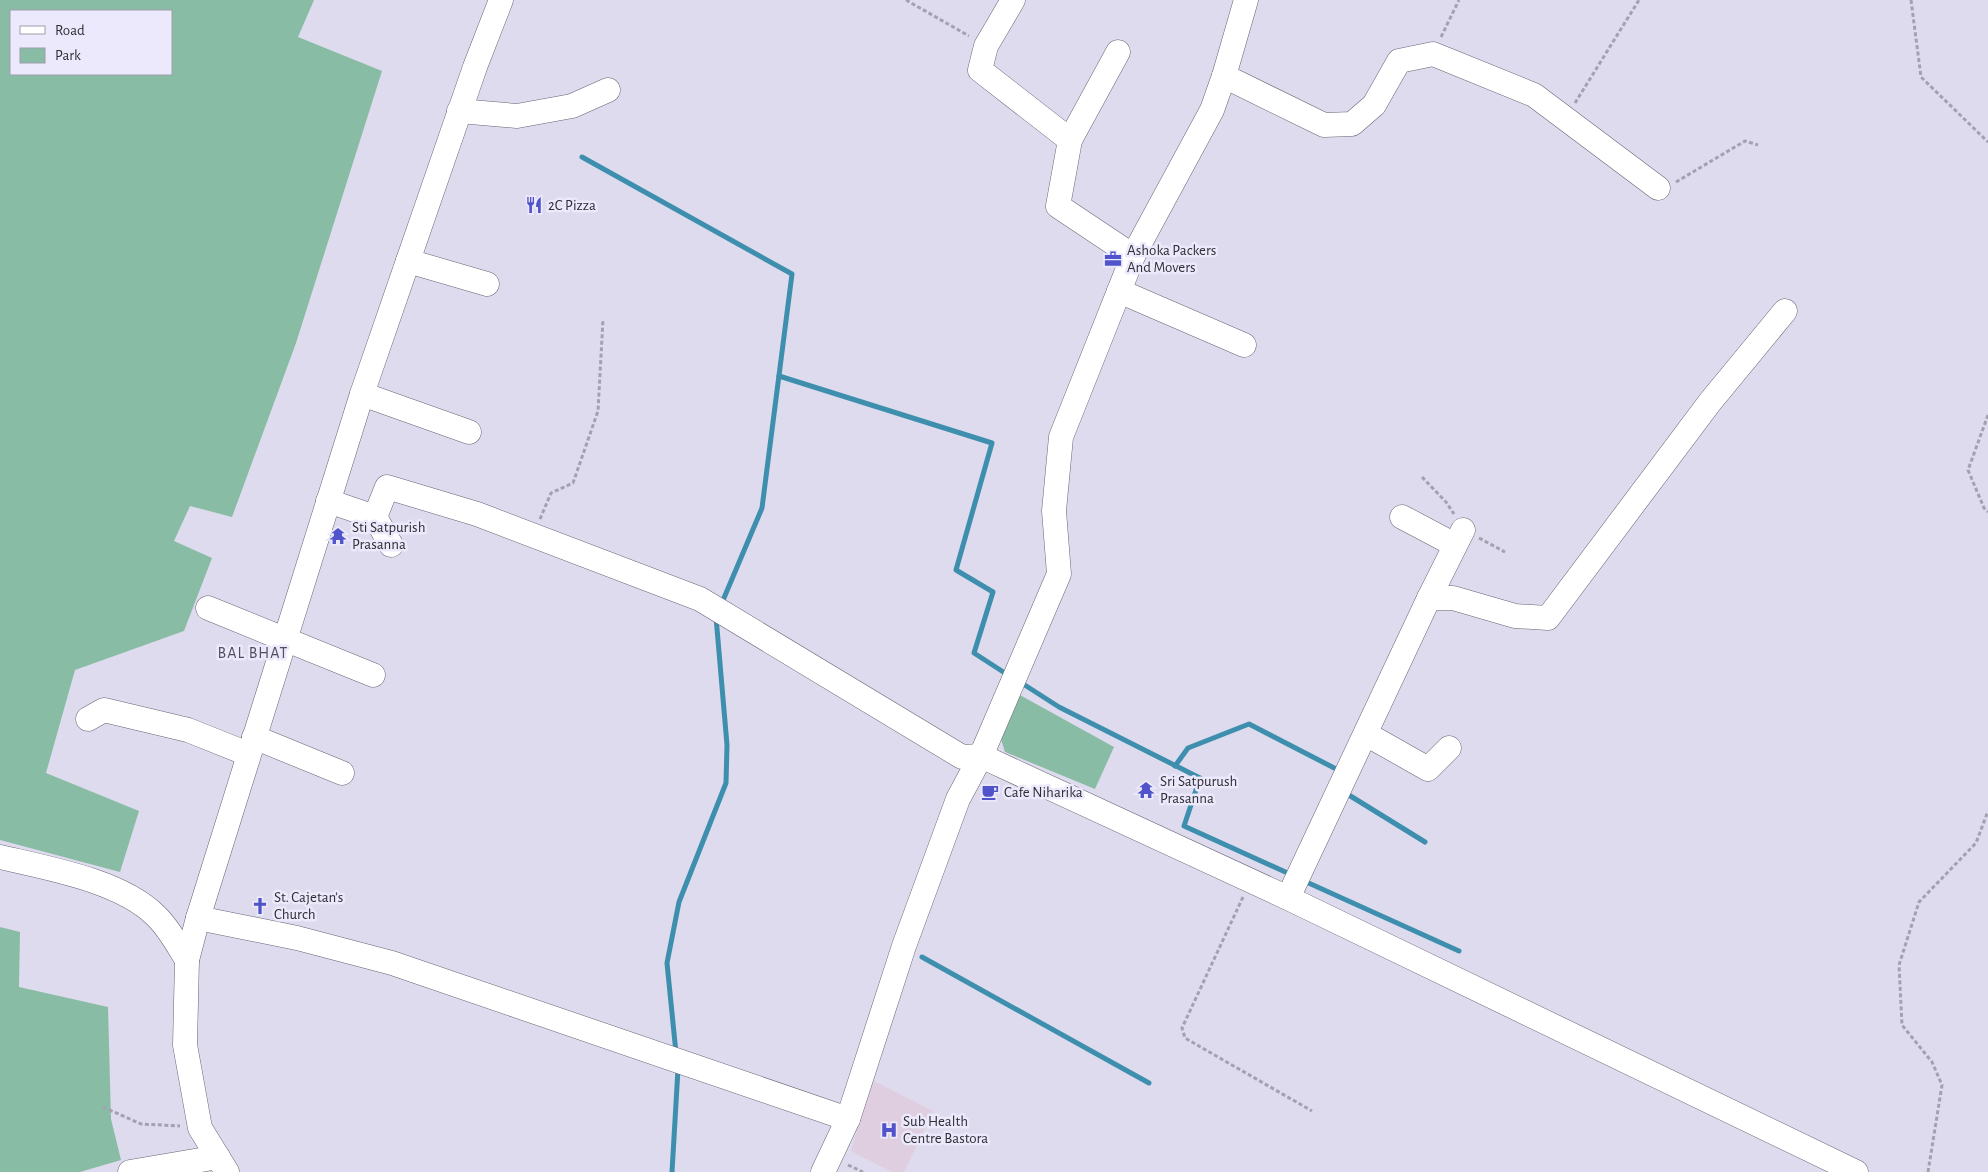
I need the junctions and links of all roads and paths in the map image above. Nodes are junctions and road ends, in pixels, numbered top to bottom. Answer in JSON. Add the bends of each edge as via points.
{"nodes":[{"id":1,"x":501,"y":0,"type":"edge"},
{"id":2,"x":906,"y":0,"type":"edge"},
{"id":3,"x":1012,"y":0,"type":"edge"},
{"id":4,"x":1246,"y":0,"type":"edge"},
{"id":5,"x":1459,"y":0,"type":"edge"},
{"id":6,"x":1639,"y":0,"type":"edge"},
{"id":7,"x":1911,"y":0,"type":"edge"},
{"id":8,"x":986,"y":46,"type":"junction"},
{"id":9,"x":1118,"y":52,"type":"dead end"},
{"id":10,"x":1433,"y":54,"type":"junction"},
{"id":11,"x":1224,"y":76,"type":"junction"},
{"id":12,"x":608,"y":90,"type":"dead end"},
{"id":13,"x":460,"y":111,"type":"junction"},
{"id":14,"x":1565,"y":118,"type":"junction"},
{"id":15,"x":1070,"y":140,"type":"junction"},
{"id":16,"x":1988,"y":142,"type":"edge"},
{"id":17,"x":1758,"y":145,"type":"dead end"},
{"id":18,"x":1658,"y":188,"type":"joint"},
{"id":19,"x":1133,"y":256,"type":"junction"},
{"id":20,"x":408,"y":261,"type":"junction"},
{"id":21,"x":487,"y":284,"type":"dead end"},
{"id":22,"x":1119,"y":291,"type":"junction"},
{"id":23,"x":1786,"y":311,"type":"dead end"},
{"id":24,"x":603,"y":319,"type":"dead end"},
{"id":25,"x":1244,"y":345,"type":"dead end"},
{"id":26,"x":362,"y":394,"type":"junction"},
{"id":27,"x":1988,"y":415,"type":"edge"},
{"id":28,"x":469,"y":432,"type":"dead end"},
{"id":29,"x":1422,"y":477,"type":"dead end"},
{"id":30,"x":328,"y":500,"type":"junction"},
{"id":31,"x":1988,"y":512,"type":"edge"},
{"id":32,"x":375,"y":517,"type":"junction"},
{"id":33,"x":1402,"y":517,"type":"dead end"},
{"id":34,"x":533,"y":535,"type":"junction"},
{"id":35,"x":1459,"y":537,"type":"junction"},
{"id":36,"x":391,"y":544,"type":"dead end"},
{"id":37,"x":1505,"y":552,"type":"dead end"},
{"id":38,"x":1429,"y":598,"type":"junction"},
{"id":39,"x":208,"y":608,"type":"dead end"},
{"id":40,"x":286,"y":638,"type":"junction"},
{"id":41,"x":373,"y":675,"type":"dead end"},
{"id":42,"x":88,"y":719,"type":"dead end"},
{"id":43,"x":1366,"y":734,"type":"junction"},
{"id":44,"x":252,"y":745,"type":"junction"},
{"id":45,"x":1450,"y":748,"type":"dead end"},
{"id":46,"x":981,"y":756,"type":"junction"},
{"id":47,"x":342,"y":773,"type":"dead end"},
{"id":48,"x":1988,"y":811,"type":"edge"},
{"id":49,"x":0,"y":857,"type":"edge"},
{"id":50,"x":1250,"y":881,"type":"junction"},
{"id":51,"x":1288,"y":898,"type":"junction"},
{"id":52,"x":198,"y":918,"type":"junction"},
{"id":53,"x":187,"y":960,"type":"junction"},
{"id":54,"x":104,"y":1107,"type":"dead end"},
{"id":55,"x":1312,"y":1111,"type":"dead end"},
{"id":56,"x":848,"y":1119,"type":"junction"},
{"id":57,"x":200,"y":1128,"type":"junction"},
{"id":58,"x":222,"y":1164,"type":"edge"},
{"id":59,"x":130,"y":1172,"type":"edge"},
{"id":60,"x":823,"y":1172,"type":"edge"},
{"id":61,"x":1856,"y":1172,"type":"edge"},
{"id":62,"x":1928,"y":1172,"type":"edge"}],
"edges":[{"from":1,"to":13,"type":"street"},
{"from":2,"to":8,"type":"path"},
{"from":3,"to":8,"type":"street"},
{"from":4,"to":11,"type":"street"},
{"from":5,"to":10,"type":"path"},
{"from":6,"to":14,"type":"path"},
{"from":7,"to":16,"type":"path","via":[[1921,78]]},
{"from":8,"to":15,"type":"street","via":[[980,70]]},
{"from":9,"to":15,"type":"street"},
{"from":10,"to":11,"type":"street","via":[[1399,61],[1374,105],[1352,124],[1324,126]]},
{"from":10,"to":14,"type":"street","via":[[1534,95]]},
{"from":11,"to":19,"type":"street","via":[[1212,110]]},
{"from":12,"to":13,"type":"street","via":[[572,106],[517,116]]},
{"from":13,"to":20,"type":"street"},
{"from":14,"to":18,"type":"street"},
{"from":15,"to":19,"type":"street","via":[[1058,206]]},
{"from":17,"to":18,"type":"path","via":[[1745,141],[1671,185]]},
{"from":19,"to":22,"type":"street"},
{"from":20,"to":21,"type":"street"},
{"from":20,"to":26,"type":"street"},
{"from":22,"to":25,"type":"street"},
{"from":22,"to":46,"type":"street","via":[[1061,437],[1054,511],[1059,574]]},
{"from":23,"to":38,"type":"street","via":[[1710,402],[1548,618],[1515,616],[1453,598]]},
{"from":24,"to":34,"type":"path","via":[[598,411],[573,483],[551,493]]},
{"from":26,"to":28,"type":"street"},
{"from":26,"to":30,"type":"street"},
{"from":27,"to":31,"type":"path","via":[[1968,470]]},
{"from":29,"to":35,"type":"path","via":[[1446,502]]},
{"from":30,"to":32,"type":"street"},
{"from":30,"to":40,"type":"street"},
{"from":32,"to":34,"type":"street","via":[[387,487]]},
{"from":32,"to":36,"type":"street"},
{"from":33,"to":35,"type":"street"},
{"from":34,"to":46,"type":"street","via":[[700,600],[962,757]]},
{"from":35,"to":37,"type":"path"},
{"from":35,"to":38,"type":"street"},
{"from":38,"to":43,"type":"street"},
{"from":39,"to":40,"type":"street"},
{"from":40,"to":41,"type":"street"},
{"from":40,"to":44,"type":"street"},
{"from":42,"to":44,"type":"street","via":[[104,710]]},
{"from":43,"to":45,"type":"street","via":[[1428,769]]},
{"from":43,"to":51,"type":"street"},
{"from":44,"to":47,"type":"street"},
{"from":44,"to":52,"type":"street"},
{"from":46,"to":50,"type":"street"},
{"from":46,"to":56,"type":"street","via":[[958,799],[904,946]]},
{"from":48,"to":62,"type":"path","via":[[1976,843],[1919,902],[1899,965],[1902,1025],[1932,1062],[1942,1085]]},
{"from":49,"to":53,"type":"street","via":[[57,870],[132,896],[157,916]]},
{"from":50,"to":51,"type":"street"},
{"from":50,"to":55,"type":"path","via":[[1182,1028],[1185,1038]]},
{"from":51,"to":61,"type":"street"},
{"from":52,"to":53,"type":"street"},
{"from":52,"to":56,"type":"street","via":[[297,938],[392,963]]},
{"from":53,"to":57,"type":"street","via":[[184,1045]]},
{"from":54,"to":57,"type":"path","via":[[141,1124]]},
{"from":56,"to":60,"type":"street"},
{"from":57,"to":58,"type":"street"},
{"from":58,"to":59,"type":"street"}]}
